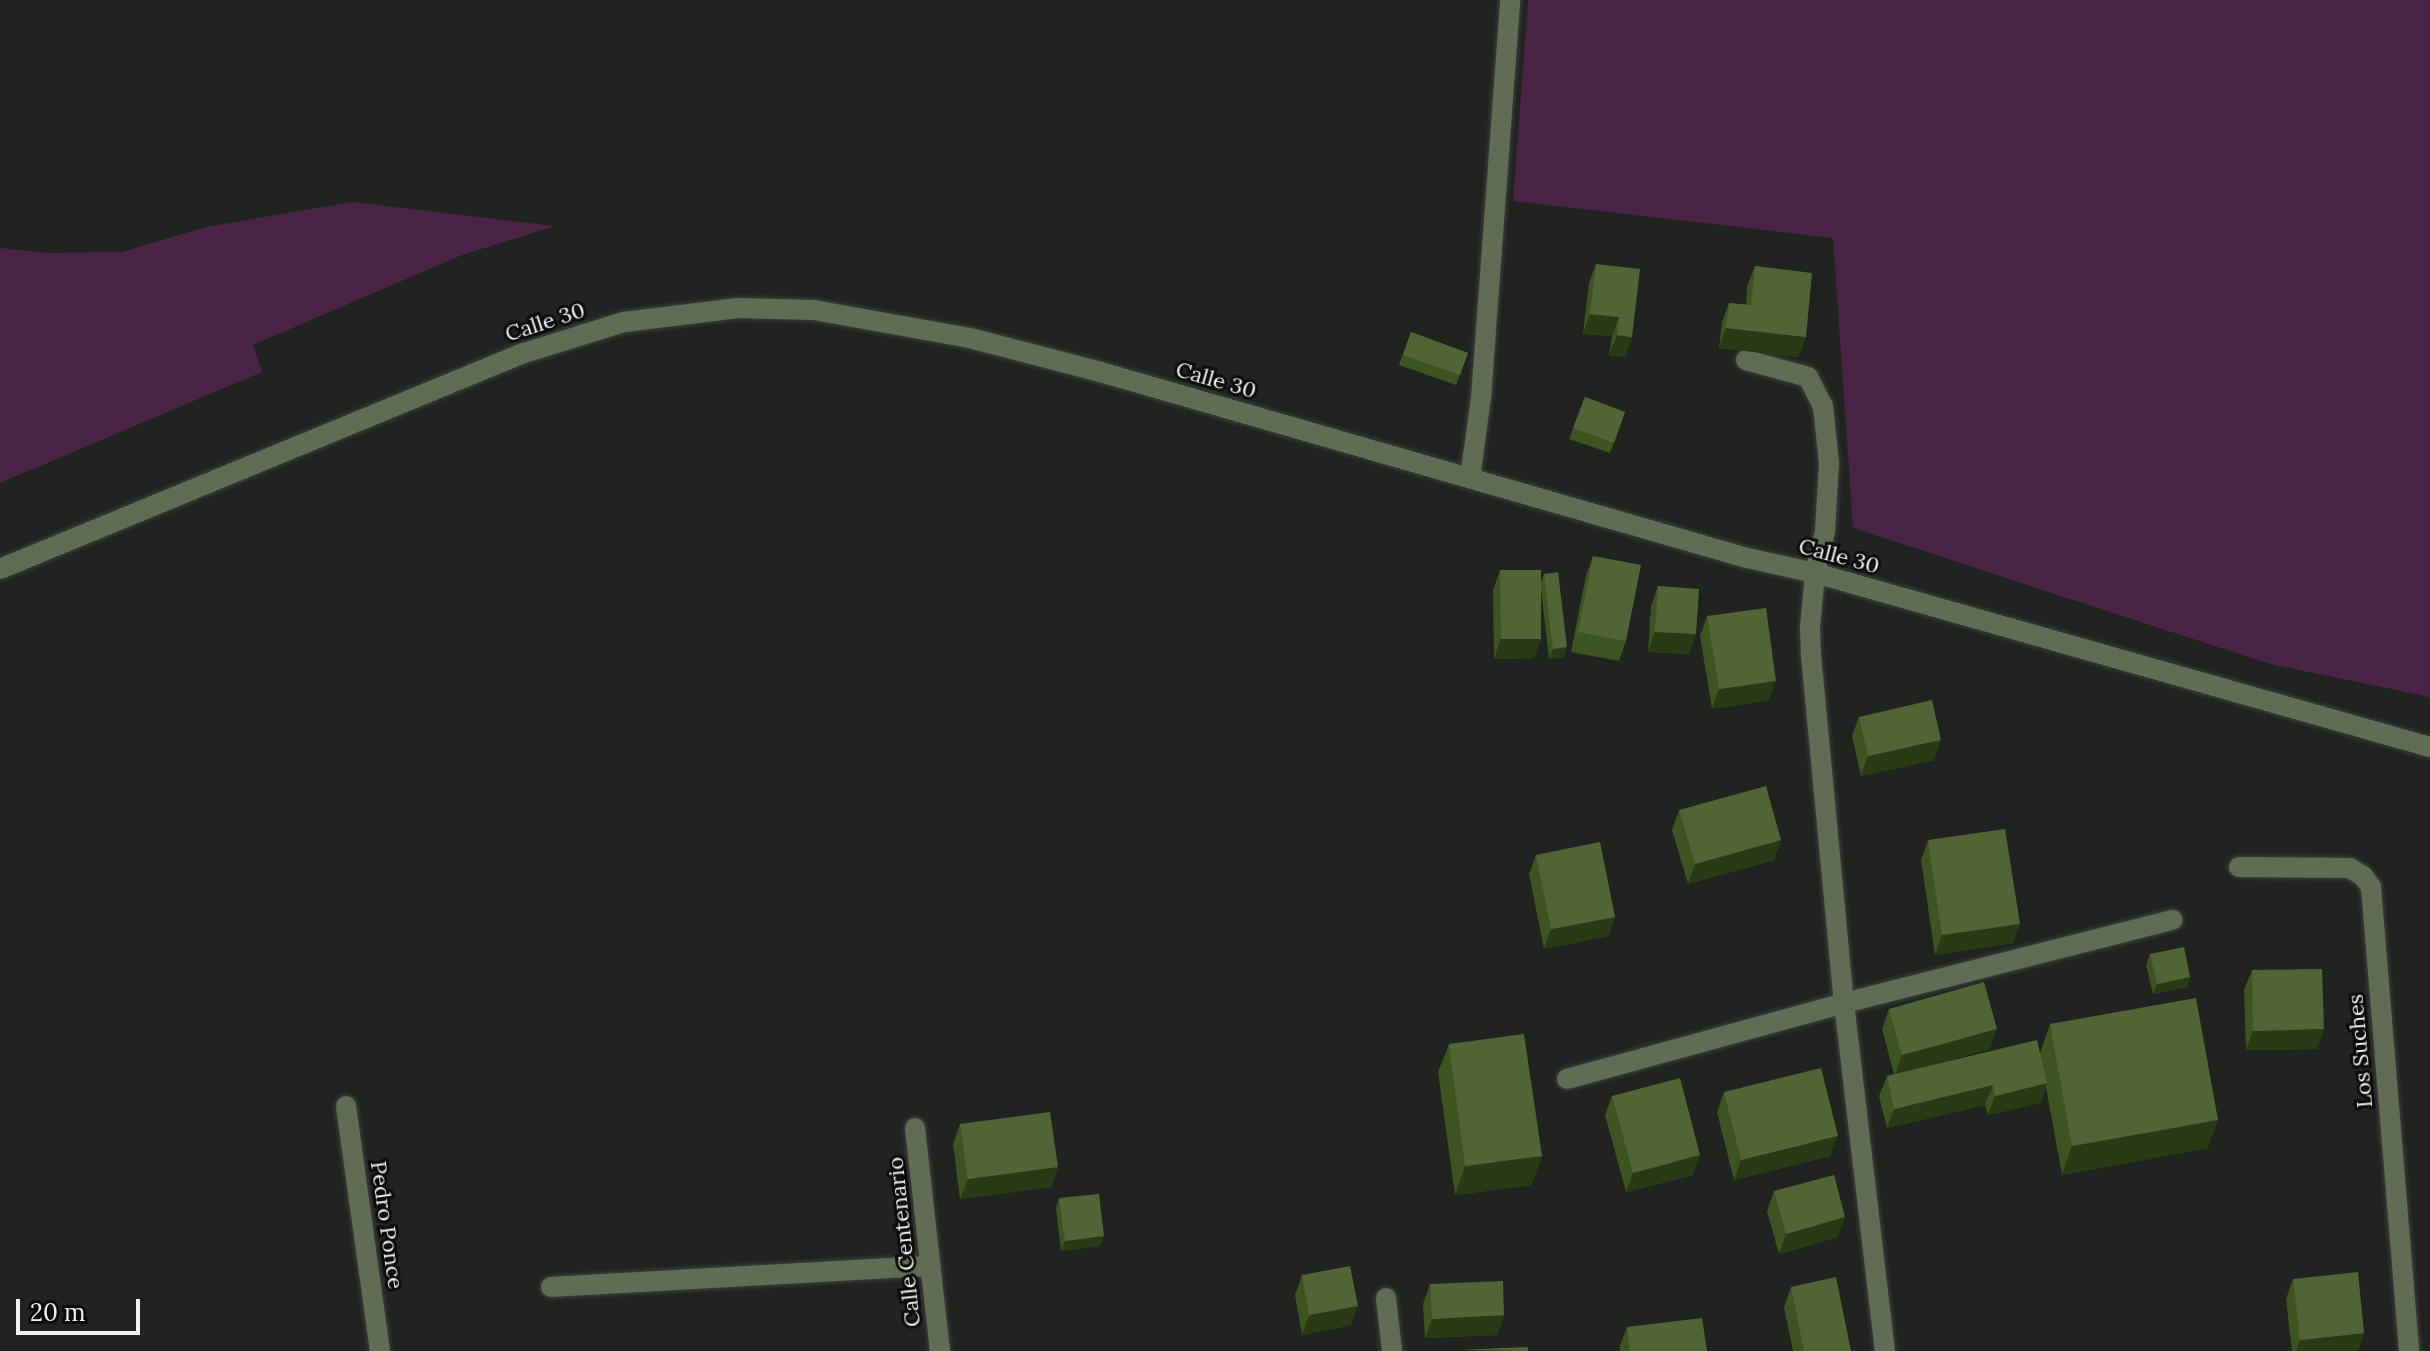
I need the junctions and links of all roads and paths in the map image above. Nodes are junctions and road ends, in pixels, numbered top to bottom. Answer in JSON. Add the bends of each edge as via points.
{"nodes":[{"id":1,"x":1510,"y":0,"type":"edge"},
{"id":2,"x":1746,"y":360,"type":"dead end"},
{"id":3,"x":1470,"y":474,"type":"junction"},
{"id":4,"x":1817,"y":568,"type":"junction"},
{"id":5,"x":0,"y":569,"type":"edge"},
{"id":6,"x":2430,"y":747,"type":"edge"},
{"id":7,"x":2239,"y":867,"type":"dead end"},
{"id":8,"x":2173,"y":920,"type":"dead end"},
{"id":9,"x":1844,"y":1003,"type":"junction"},
{"id":10,"x":1567,"y":1079,"type":"dead end"},
{"id":11,"x":346,"y":1106,"type":"dead end"},
{"id":12,"x":915,"y":1128,"type":"dead end"},
{"id":13,"x":930,"y":1266,"type":"junction"},
{"id":14,"x":551,"y":1287,"type":"dead end"},
{"id":15,"x":1386,"y":1298,"type":"dead end"},
{"id":16,"x":380,"y":1351,"type":"edge"},
{"id":17,"x":940,"y":1351,"type":"edge"},
{"id":18,"x":1392,"y":1351,"type":"edge"},
{"id":19,"x":1885,"y":1351,"type":"edge"},
{"id":20,"x":2409,"y":1351,"type":"edge"}],
"edges":[{"from":1,"to":3,"type":"street"},
{"from":2,"to":4,"type":"street","via":[[1808,377],[1823,406],[1829,463]]},
{"from":3,"to":4,"type":"street","name":"Calle 30","via":[[1747,558]]},
{"from":3,"to":5,"type":"street","name":"Calle 30","via":[[970,338],[814,310],[738,308],[624,322],[521,354]]},
{"from":4,"to":6,"type":"street","name":"Calle 30"},
{"from":4,"to":9,"type":"street","via":[[1811,655]]},
{"from":7,"to":20,"type":"street","name":"Los Suches","via":[[2350,868],[2371,887]]},
{"from":8,"to":9,"type":"street"},
{"from":9,"to":10,"type":"street"},
{"from":9,"to":19,"type":"street"},
{"from":11,"to":16,"type":"street","name":"Pedro Ponce"},
{"from":12,"to":13,"type":"street","name":"Calle Centenario"},
{"from":13,"to":14,"type":"street"},
{"from":13,"to":17,"type":"street","name":"Calle Centenario"},
{"from":15,"to":18,"type":"street"}]}
